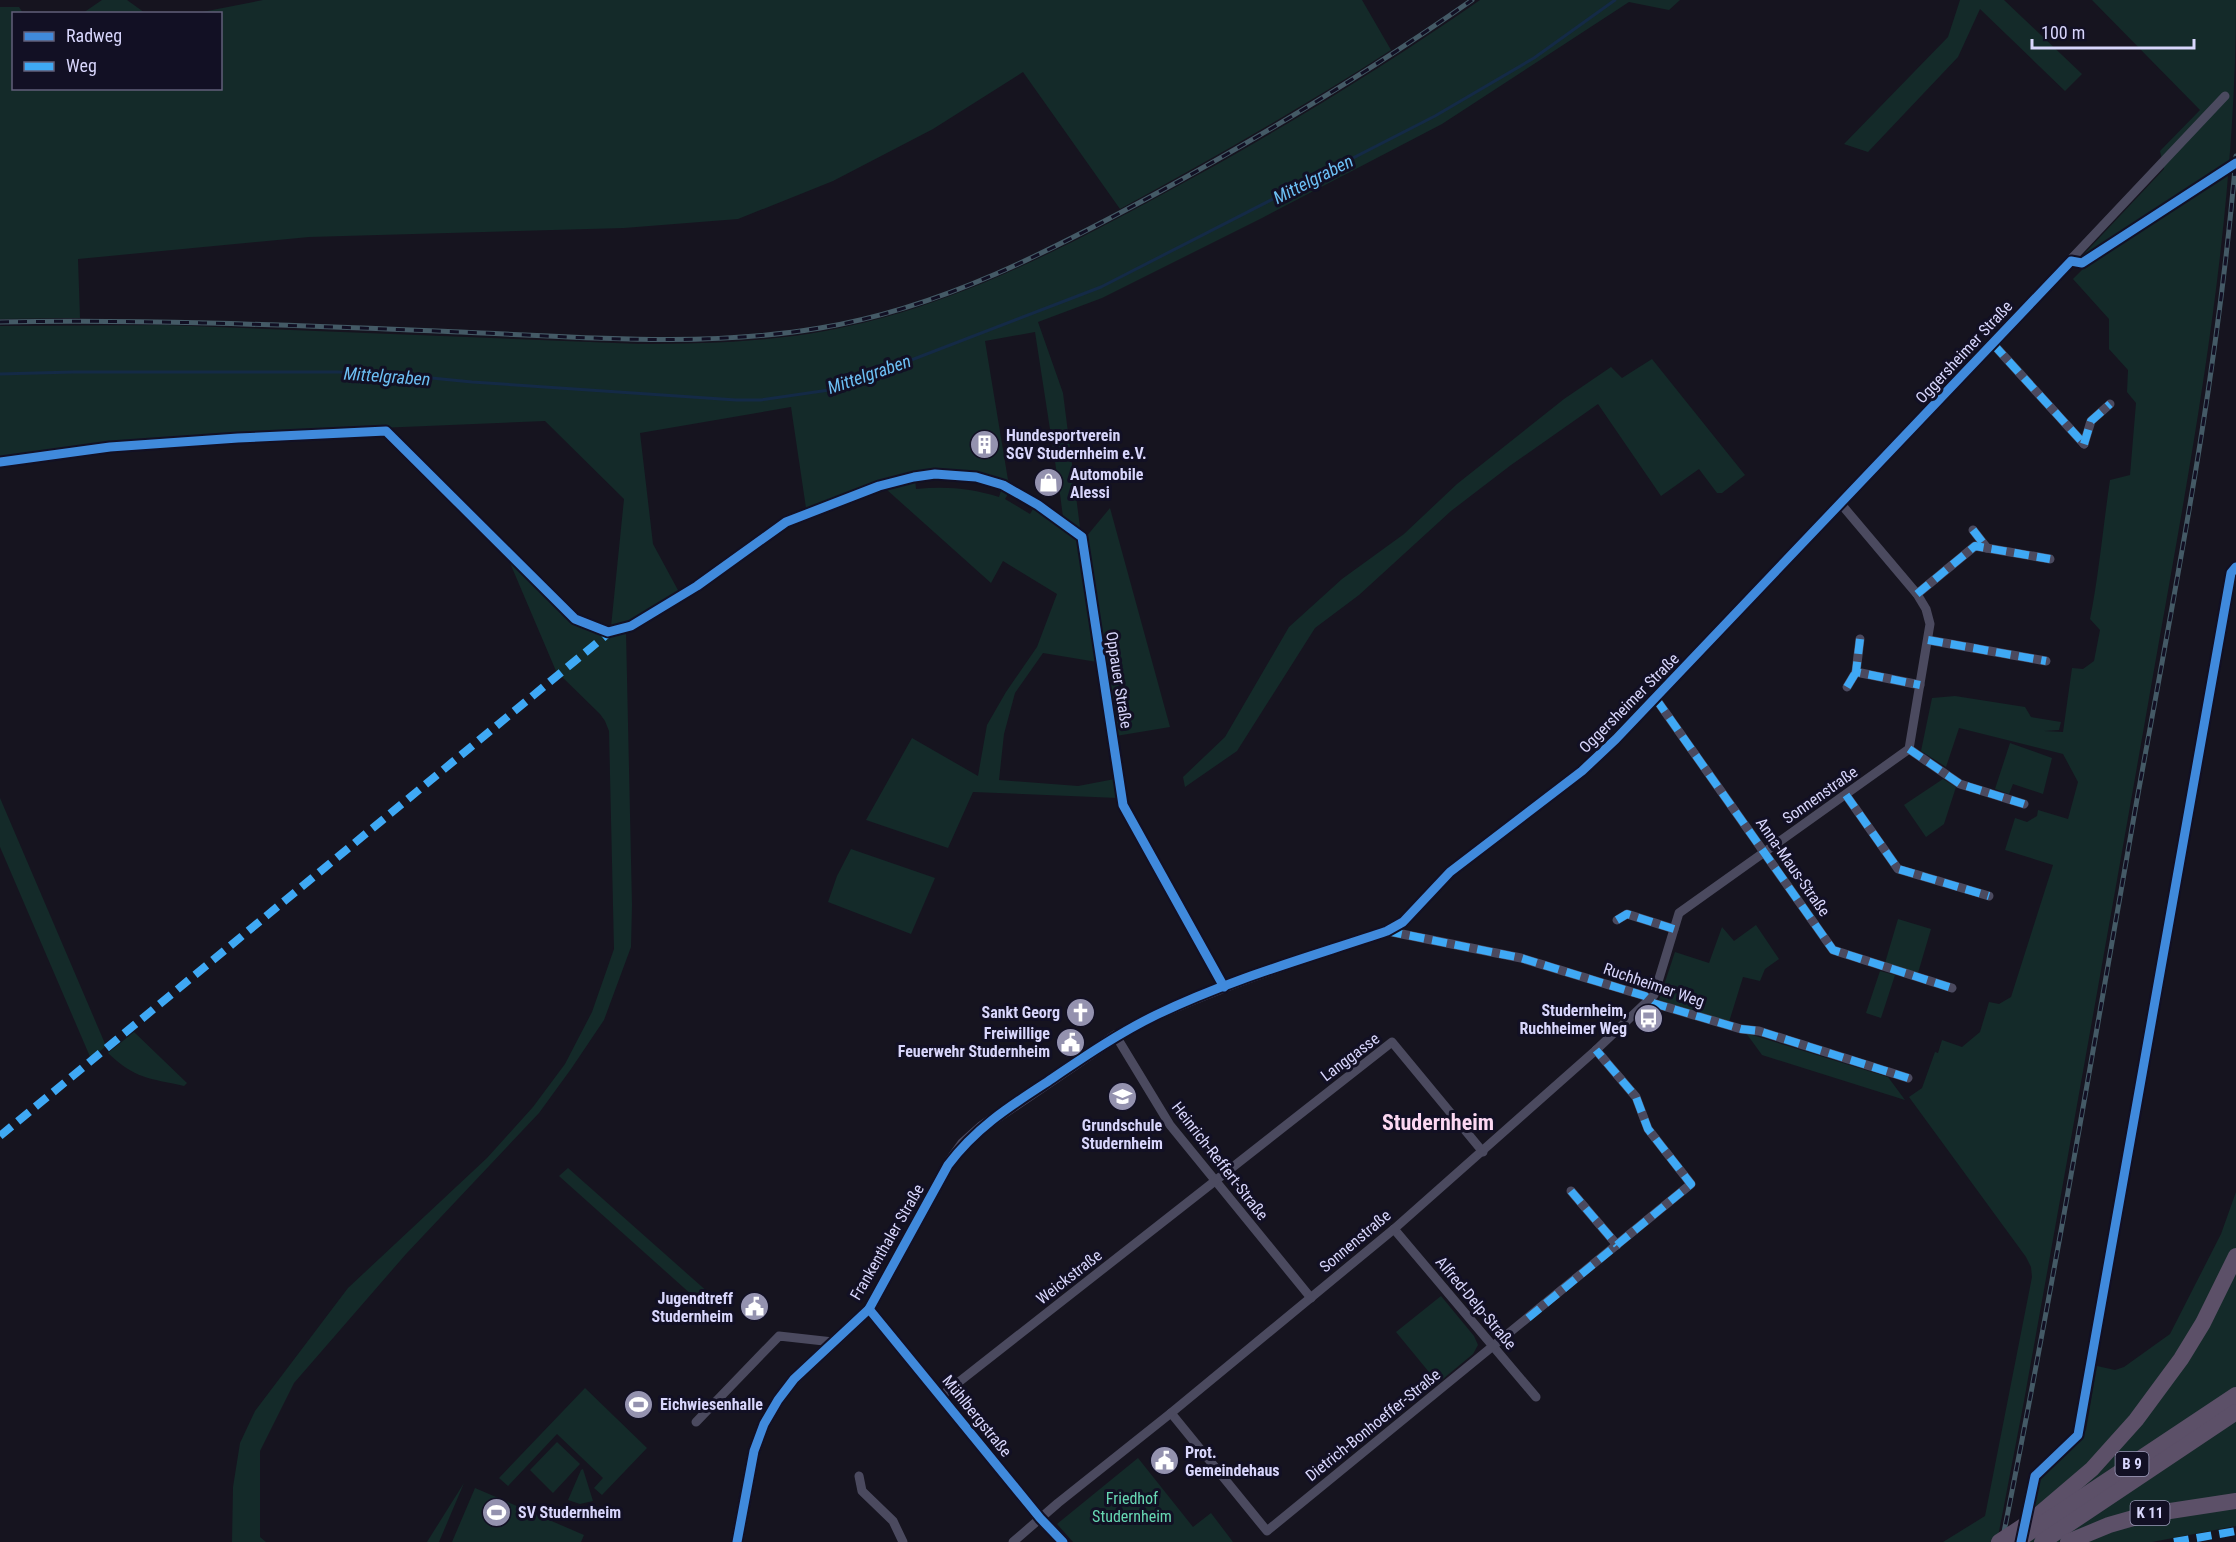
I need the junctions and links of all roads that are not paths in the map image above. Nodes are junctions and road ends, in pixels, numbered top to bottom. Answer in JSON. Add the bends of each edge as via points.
{"nodes":[{"id":1,"x":2225,"y":96,"type":"dead end"},
{"id":2,"x":1993,"y":344,"type":"junction"},
{"id":3,"x":2110,"y":404,"type":"dead end"},
{"id":4,"x":914,"y":477,"type":"dead end"},
{"id":5,"x":1841,"y":504,"type":"junction"},
{"id":6,"x":1973,"y":530,"type":"dead end"},
{"id":7,"x":1987,"y":548,"type":"junction"},
{"id":8,"x":2050,"y":559,"type":"dead end"},
{"id":9,"x":1917,"y":594,"type":"junction"},
{"id":10,"x":1860,"y":639,"type":"dead end"},
{"id":11,"x":1928,"y":640,"type":"junction"},
{"id":12,"x":2046,"y":661,"type":"dead end"},
{"id":13,"x":1856,"y":672,"type":"junction"},
{"id":14,"x":1920,"y":685,"type":"junction"},
{"id":15,"x":1847,"y":687,"type":"dead end"},
{"id":16,"x":1656,"y":699,"type":"junction"},
{"id":17,"x":1909,"y":749,"type":"junction"},
{"id":18,"x":1846,"y":795,"type":"junction"},
{"id":19,"x":2024,"y":804,"type":"dead end"},
{"id":20,"x":1765,"y":852,"type":"junction"},
{"id":21,"x":1989,"y":896,"type":"dead end"},
{"id":22,"x":1617,"y":920,"type":"dead end"},
{"id":23,"x":1674,"y":929,"type":"junction"},
{"id":24,"x":1387,"y":931,"type":"junction"},
{"id":25,"x":1224,"y":987,"type":"junction"},
{"id":26,"x":1952,"y":988,"type":"dead end"},
{"id":27,"x":1649,"y":999,"type":"junction"},
{"id":28,"x":1116,"y":1036,"type":"junction"},
{"id":29,"x":1596,"y":1050,"type":"junction"},
{"id":30,"x":1908,"y":1078,"type":"dead end"},
{"id":31,"x":1483,"y":1152,"type":"junction"},
{"id":32,"x":1215,"y":1181,"type":"junction"},
{"id":33,"x":1571,"y":1191,"type":"dead end"},
{"id":34,"x":1394,"y":1229,"type":"junction"},
{"id":35,"x":1617,"y":1245,"type":"junction"},
{"id":36,"x":2236,"y":1256,"type":"edge"},
{"id":37,"x":1311,"y":1298,"type":"junction"},
{"id":38,"x":869,"y":1308,"type":"junction"},
{"id":39,"x":833,"y":1342,"type":"junction"},
{"id":40,"x":1493,"y":1347,"type":"junction"},
{"id":41,"x":2236,"y":1395,"type":"edge"},
{"id":42,"x":941,"y":1396,"type":"junction"},
{"id":43,"x":1536,"y":1397,"type":"dead end"},
{"id":44,"x":2236,"y":1412,"type":"edge"},
{"id":45,"x":1171,"y":1413,"type":"junction"},
{"id":46,"x":696,"y":1422,"type":"dead end"},
{"id":47,"x":859,"y":1476,"type":"dead end"},
{"id":48,"x":2236,"y":1501,"type":"edge"},
{"id":49,"x":1040,"y":1518,"type":"junction"},
{"id":50,"x":2029,"y":1535,"type":"edge"},
{"id":51,"x":737,"y":1542,"type":"edge"},
{"id":52,"x":903,"y":1542,"type":"edge"},
{"id":53,"x":1013,"y":1542,"type":"edge"},
{"id":54,"x":1063,"y":1542,"type":"edge"},
{"id":55,"x":1999,"y":1542,"type":"edge"},
{"id":56,"x":2068,"y":1542,"type":"edge"}],
"edges":[{"from":1,"to":2,"type":"street","name":"Oggersheimer Straße"},
{"from":2,"to":3,"type":"street","via":[[2084,444],[2091,421]]},
{"from":2,"to":5,"type":"street","name":"Oggersheimer Straße"},
{"from":4,"to":25,"type":"street","name":"Oppauer Straße","via":[[976,477],[1003,485],[1082,537],[1123,806]]},
{"from":5,"to":9,"type":"street"},
{"from":5,"to":16,"type":"street","name":"Oggersheimer Straße"},
{"from":6,"to":7,"type":"street"},
{"from":7,"to":8,"type":"street"},
{"from":7,"to":9,"type":"street","via":[[1975,546]]},
{"from":9,"to":11,"type":"street","via":[[1930,624]]},
{"from":10,"to":13,"type":"street"},
{"from":11,"to":12,"type":"street"},
{"from":11,"to":14,"type":"street"},
{"from":13,"to":14,"type":"street"},
{"from":13,"to":15,"type":"street"},
{"from":14,"to":17,"type":"street"},
{"from":16,"to":20,"type":"street","name":"Anna-Maus-Straße"},
{"from":16,"to":24,"type":"street","name":"Oggersheimer Straße","via":[[1582,771],[1450,872],[1403,921]]},
{"from":17,"to":18,"type":"street","name":"Sonnenstraße"},
{"from":17,"to":19,"type":"street","via":[[1960,784]]},
{"from":18,"to":20,"type":"street","name":"Sonnenstraße"},
{"from":18,"to":21,"type":"street","via":[[1898,868]]},
{"from":20,"to":23,"type":"street","name":"Sonnenstraße","via":[[1679,913]]},
{"from":20,"to":26,"type":"street","name":"Anna-Maus-Straße","via":[[1833,950]]},
{"from":22,"to":23,"type":"street","via":[[1627,915]]},
{"from":23,"to":27,"type":"street","name":"Sonnenstraße"},
{"from":24,"to":25,"type":"street","name":"Oggersheimer Straße"},
{"from":24,"to":27,"type":"street","name":"Ruchheimer Weg","via":[[1521,958]]},
{"from":25,"to":28,"type":"street","name":"Oggersheimer Straße","via":[[1157,1014]]},
{"from":27,"to":29,"type":"street","name":"Sonnenstraße"},
{"from":27,"to":30,"type":"street","name":"Ruchheimer Weg"},
{"from":28,"to":32,"type":"street","name":"Heinrich-Reffert-Straße","via":[[1170,1125]]},
{"from":28,"to":38,"type":"street","name":"Frankenthaler Straße","via":[[998,1115],[963,1144]]},
{"from":29,"to":31,"type":"street","name":"Sonnenstraße"},
{"from":29,"to":35,"type":"street","name":"Dietrich-Bonhoeffer-Straße","via":[[1635,1097],[1648,1129],[1691,1184]]},
{"from":31,"to":32,"type":"street","name":"Langgasse","via":[[1392,1042]]},
{"from":31,"to":34,"type":"street","name":"Sonnenstraße"},
{"from":32,"to":37,"type":"street","name":"Heinrich-Reffert-Straße"},
{"from":32,"to":42,"type":"street","name":"Weickstraße"},
{"from":33,"to":35,"type":"street"},
{"from":34,"to":37,"type":"street","name":"Sonnenstraße"},
{"from":34,"to":40,"type":"street","name":"Alfred-Delp-Straße"},
{"from":35,"to":40,"type":"street","name":"Dietrich-Bonhoeffer-Straße"},
{"from":36,"to":50,"type":"highway","via":[[2203,1323],[2136,1420]]},
{"from":37,"to":45,"type":"street","name":"Sonnenstraße"},
{"from":38,"to":39,"type":"street","name":"Frankenthaler Straße"},
{"from":38,"to":42,"type":"street","name":"Mühlbergstraße"},
{"from":39,"to":46,"type":"street","via":[[779,1336]]},
{"from":39,"to":51,"type":"street","name":"Frankenthaler Straße","via":[[794,1379],[764,1424],[754,1451]]},
{"from":40,"to":43,"type":"street","name":"Alfred-Delp-Straße"},
{"from":40,"to":45,"type":"street","name":"Dietrich-Bonhoeffer-Straße","via":[[1267,1532]]},
{"from":41,"to":50,"type":"highway","number":"B 9"},
{"from":42,"to":49,"type":"street","name":"Mühlbergstraße"},
{"from":44,"to":50,"type":"highway","number":"B 9"},
{"from":45,"to":49,"type":"street","name":"Sonnenstraße"},
{"from":47,"to":52,"type":"street","via":[[862,1491],[893,1521]]},
{"from":48,"to":56,"type":"highway","number":"K 11","via":[[2144,1515]]},
{"from":49,"to":53,"type":"street","name":"Sonnenstraße"},
{"from":49,"to":54,"type":"street","name":"Mühlbergstraße"},
{"from":50,"to":55,"type":"highway","bridge":true}]}
